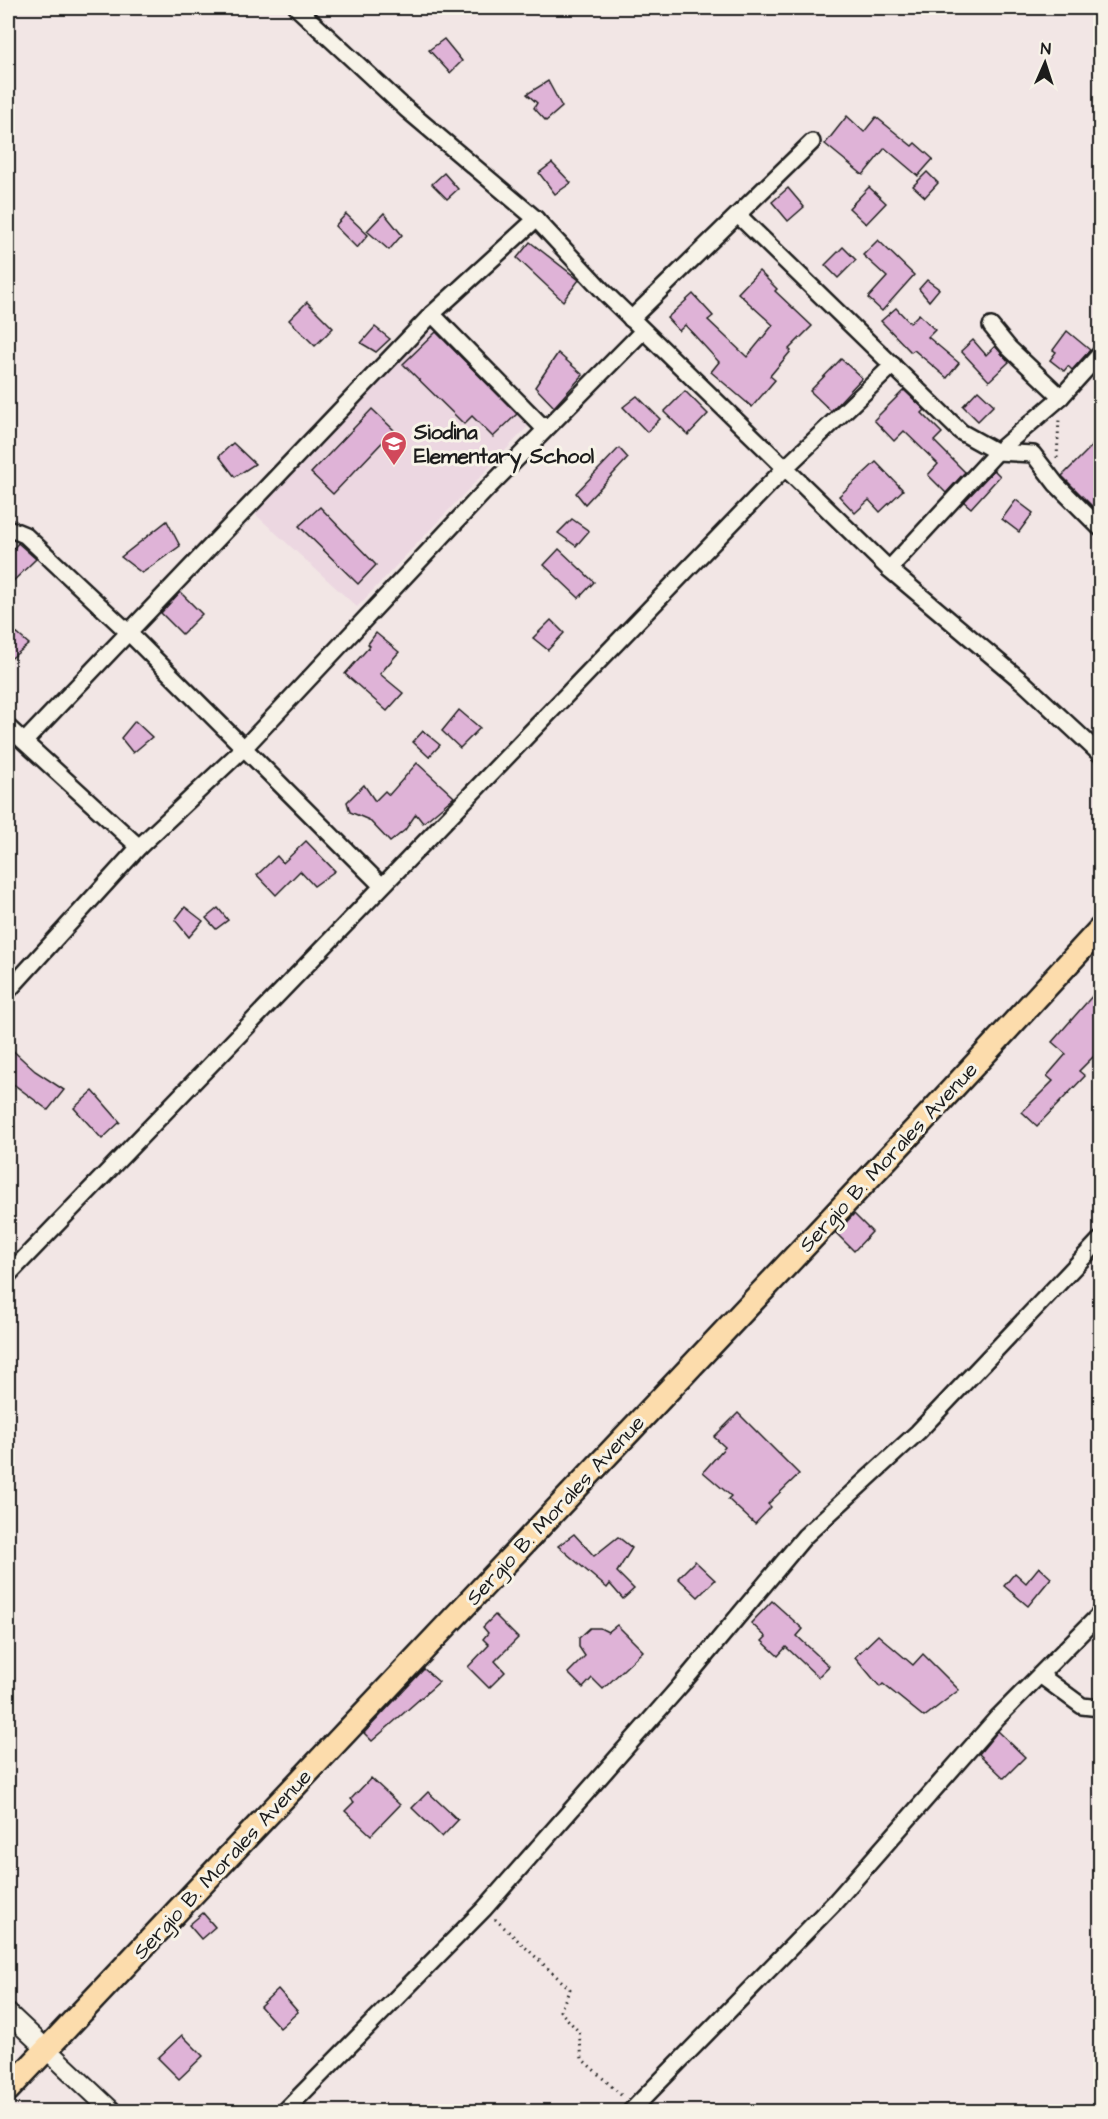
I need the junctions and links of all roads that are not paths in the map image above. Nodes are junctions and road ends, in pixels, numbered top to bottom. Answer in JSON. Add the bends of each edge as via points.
{"nodes":[{"id":1,"x":297,"y":8,"type":"edge"},
{"id":2,"x":812,"y":142,"type":"dead end"},
{"id":3,"x":738,"y":215,"type":"junction"},
{"id":4,"x":536,"y":219,"type":"junction"},
{"id":5,"x":432,"y":314,"type":"junction"},
{"id":6,"x":631,"y":319,"type":"junction"},
{"id":7,"x":991,"y":326,"type":"dead end"},
{"id":8,"x":643,"y":331,"type":"junction"},
{"id":9,"x":1101,"y":354,"type":"edge"},
{"id":10,"x":893,"y":364,"type":"junction"},
{"id":11,"x":1061,"y":396,"type":"junction"},
{"id":12,"x":545,"y":429,"type":"junction"},
{"id":13,"x":997,"y":452,"type":"junction"},
{"id":14,"x":784,"y":469,"type":"junction"},
{"id":15,"x":8,"y":528,"type":"edge"},
{"id":16,"x":1101,"y":528,"type":"edge"},
{"id":17,"x":889,"y":569,"type":"junction"},
{"id":18,"x":129,"y":633,"type":"junction"},
{"id":19,"x":8,"y":727,"type":"edge"},
{"id":20,"x":25,"y":741,"type":"junction"},
{"id":21,"x":244,"y":748,"type":"junction"},
{"id":22,"x":1101,"y":754,"type":"edge"},
{"id":23,"x":139,"y":847,"type":"junction"},
{"id":24,"x":381,"y":885,"type":"junction"},
{"id":25,"x":1101,"y":929,"type":"edge"},
{"id":26,"x":8,"y":991,"type":"edge"},
{"id":27,"x":1101,"y":1240,"type":"edge"},
{"id":28,"x":8,"y":1275,"type":"edge"},
{"id":29,"x":1101,"y":1614,"type":"edge"},
{"id":30,"x":1040,"y":1675,"type":"junction"},
{"id":31,"x":1101,"y":1708,"type":"edge"},
{"id":32,"x":8,"y":2013,"type":"edge"},
{"id":33,"x":47,"y":2049,"type":"junction"},
{"id":34,"x":8,"y":2090,"type":"edge"},
{"id":35,"x":632,"y":2110,"type":"edge"},
{"id":36,"x":113,"y":2112,"type":"edge"},
{"id":37,"x":284,"y":2112,"type":"edge"}],
"edges":[{"from":1,"to":4,"type":"street","via":[[406,109]]},
{"from":2,"to":3,"type":"street"},
{"from":3,"to":6,"type":"street"},
{"from":3,"to":10,"type":"street"},
{"from":4,"to":5,"type":"street"},
{"from":4,"to":6,"type":"street"},
{"from":5,"to":12,"type":"street"},
{"from":5,"to":18,"type":"street"},
{"from":6,"to":8,"type":"street"},
{"from":7,"to":11,"type":"street"},
{"from":8,"to":12,"type":"street"},
{"from":8,"to":14,"type":"street"},
{"from":9,"to":11,"type":"street"},
{"from":10,"to":13,"type":"street","via":[[962,432]]},
{"from":10,"to":14,"type":"street"},
{"from":11,"to":13,"type":"street"},
{"from":12,"to":21,"type":"street"},
{"from":13,"to":16,"type":"street","via":[[1033,454],[1056,484]]},
{"from":13,"to":17,"type":"street"},
{"from":14,"to":17,"type":"street"},
{"from":14,"to":24,"type":"street"},
{"from":15,"to":18,"type":"street","via":[[25,535]]},
{"from":17,"to":22,"type":"street"},
{"from":18,"to":20,"type":"street"},
{"from":18,"to":21,"type":"street"},
{"from":19,"to":20,"type":"street"},
{"from":20,"to":23,"type":"street"},
{"from":21,"to":23,"type":"street"},
{"from":21,"to":24,"type":"street"},
{"from":23,"to":26,"type":"street"},
{"from":24,"to":28,"type":"street"},
{"from":25,"to":33,"type":"main road","name":"Sergio B. Morales Avenue"},
{"from":27,"to":37,"type":"street","via":[[918,1432],[805,1536],[680,1686],[484,1909]]},
{"from":29,"to":30,"type":"street"},
{"from":30,"to":31,"type":"street","via":[[1082,1706]]},
{"from":30,"to":35,"type":"street","via":[[835,1902]]},
{"from":32,"to":33,"type":"street"},
{"from":33,"to":34,"type":"main road","name":"Sergio B. Morales Avenue"},
{"from":33,"to":36,"type":"street"}]}
